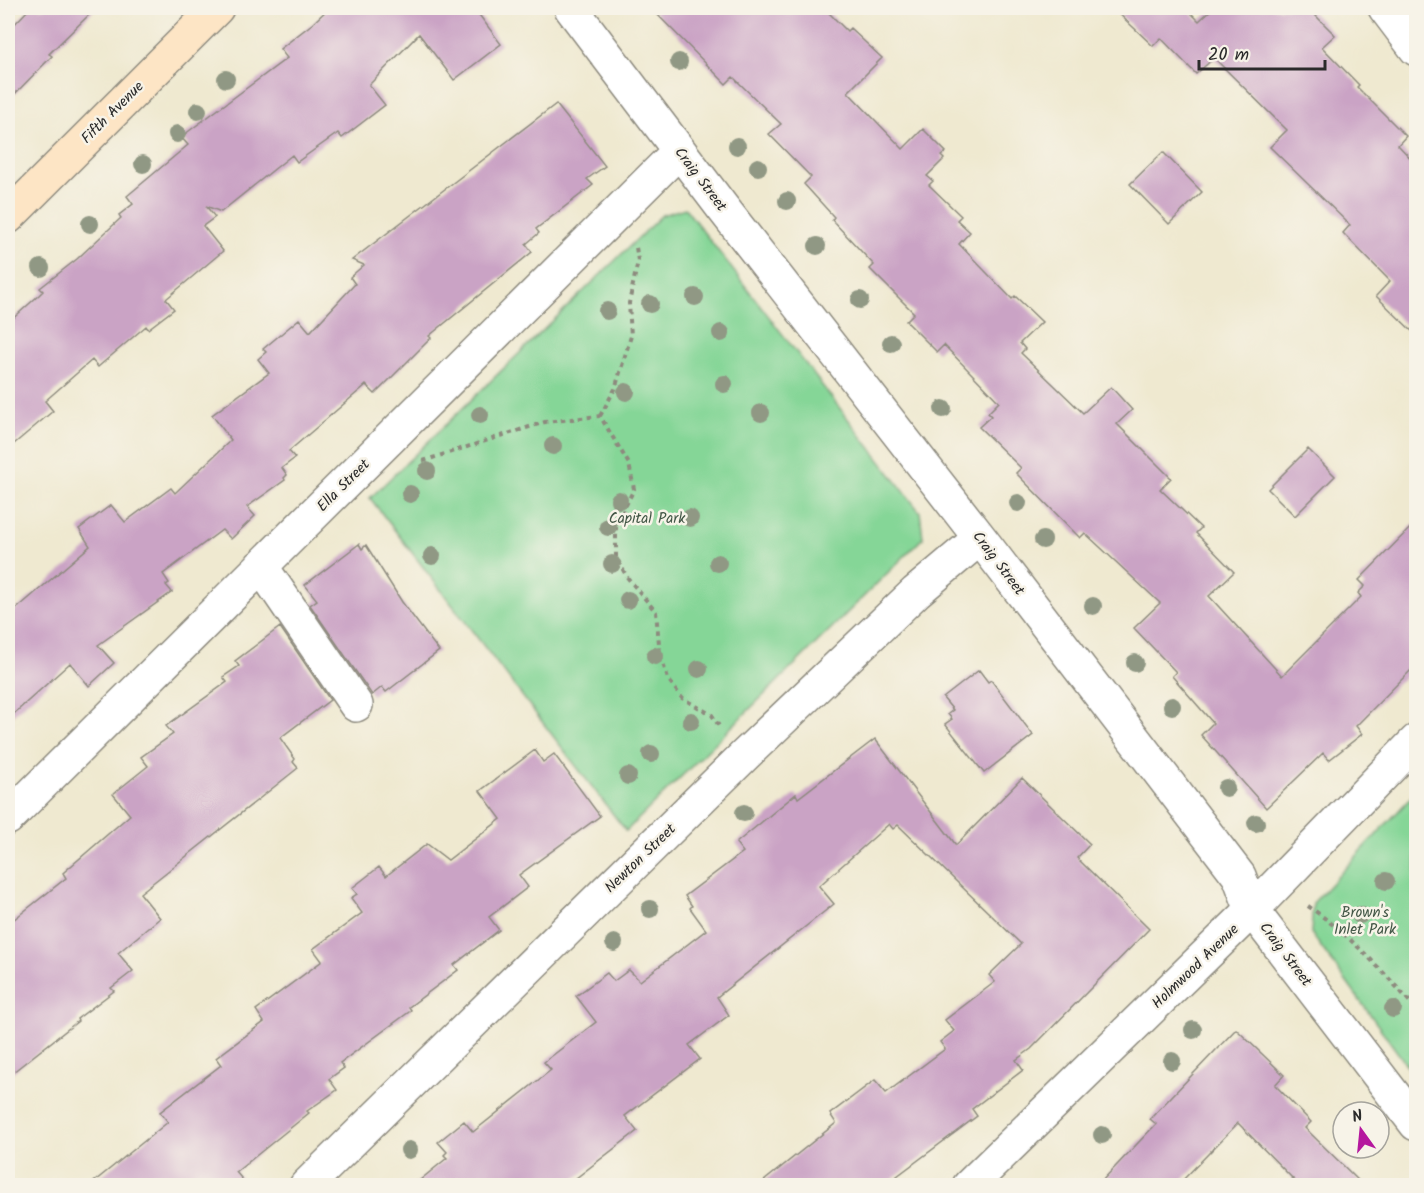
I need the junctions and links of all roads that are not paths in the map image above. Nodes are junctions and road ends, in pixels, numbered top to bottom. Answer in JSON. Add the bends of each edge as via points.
{"nodes":[{"id":1,"x":217,"y":8,"type":"edge"},
{"id":2,"x":571,"y":8,"type":"edge"},
{"id":3,"x":1385,"y":8,"type":"edge"},
{"id":4,"x":1416,"y":50,"type":"edge"},
{"id":5,"x":679,"y":151,"type":"junction"},
{"id":6,"x":8,"y":218,"type":"edge"},
{"id":7,"x":980,"y":538,"type":"junction"},
{"id":8,"x":261,"y":566,"type":"junction"},
{"id":9,"x":356,"y":705,"type":"dead end"},
{"id":10,"x":1416,"y":741,"type":"edge"},
{"id":11,"x":8,"y":818,"type":"edge"},
{"id":12,"x":1252,"y":910,"type":"junction"},
{"id":13,"x":1416,"y":1124,"type":"edge"},
{"id":14,"x":306,"y":1185,"type":"edge"},
{"id":15,"x":969,"y":1185,"type":"edge"}],
"edges":[{"from":1,"to":6,"type":"street","name":"Fifth Avenue"},
{"from":2,"to":5,"type":"street","name":"Craig Street"},
{"from":3,"to":4,"type":"street"},
{"from":5,"to":7,"type":"street","name":"Craig Street"},
{"from":5,"to":8,"type":"street","name":"Ella Street"},
{"from":7,"to":12,"type":"street","name":"Craig Street","via":[[1239,876]]},
{"from":7,"to":14,"type":"street","name":"Newton Street","via":[[916,592],[745,755]]},
{"from":8,"to":9,"type":"street"},
{"from":8,"to":11,"type":"street","name":"Ella Street"},
{"from":10,"to":12,"type":"street","name":"Holmwood Avenue"},
{"from":12,"to":13,"type":"street","name":"Craig Street"},
{"from":12,"to":15,"type":"street","name":"Holmwood Avenue"}]}
